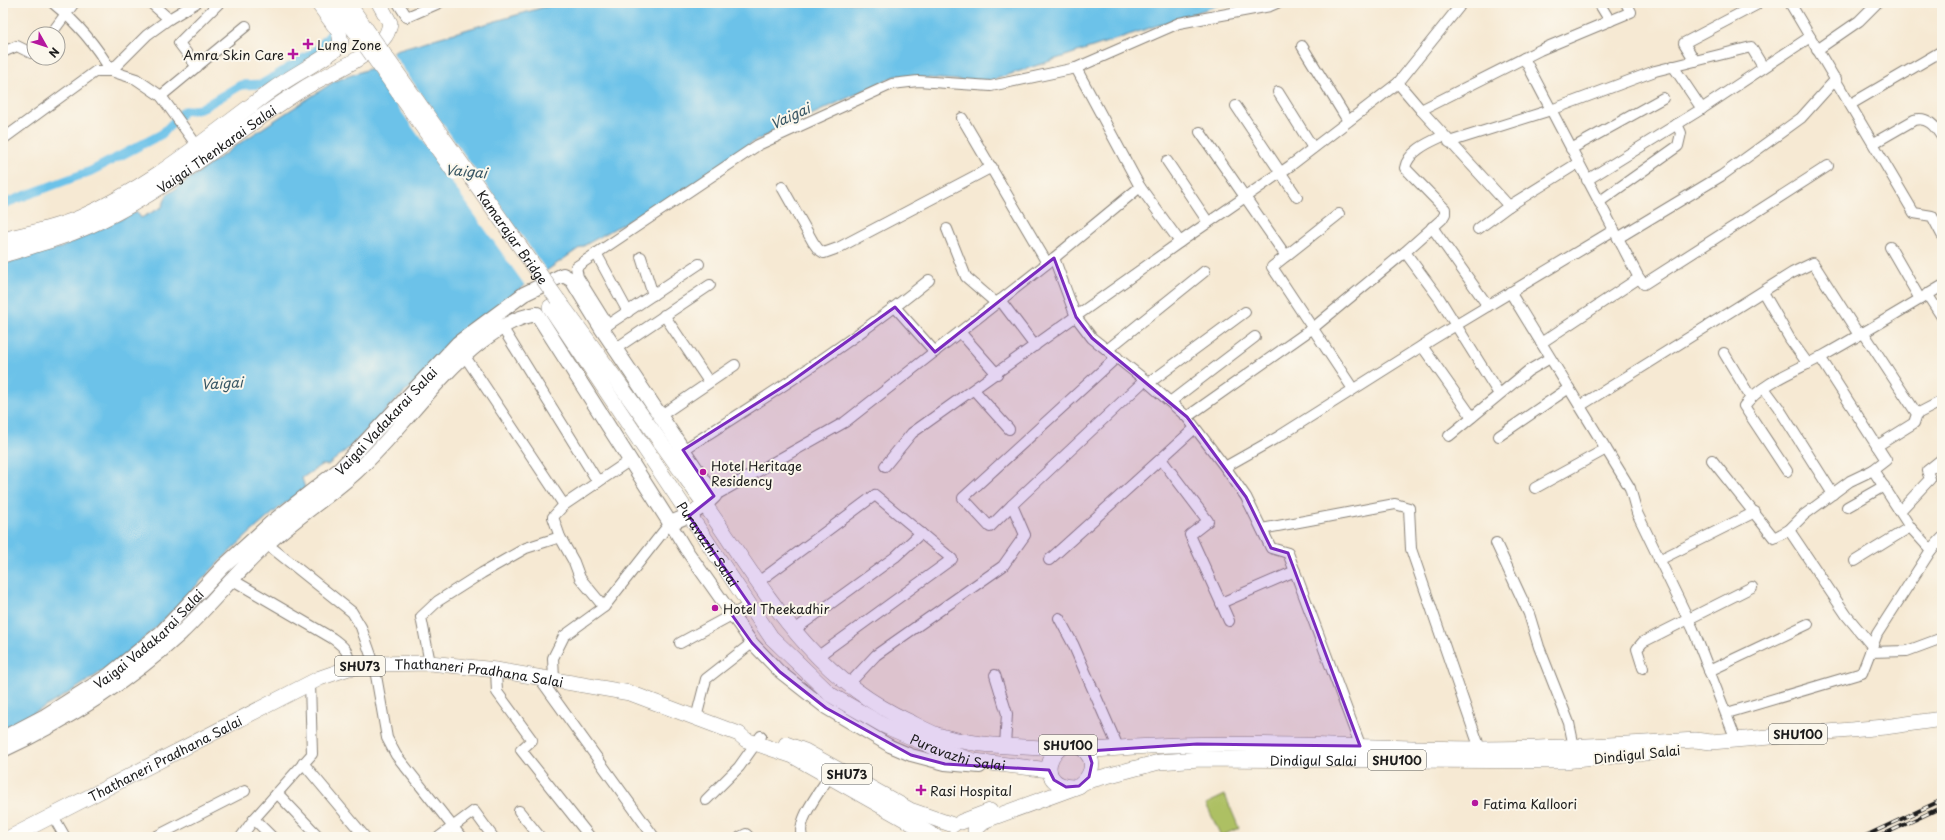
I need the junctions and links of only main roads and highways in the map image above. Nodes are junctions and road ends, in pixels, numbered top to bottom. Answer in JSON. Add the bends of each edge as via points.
{"nodes":[{"id":1,"x":318,"y":3,"type":"edge"},
{"id":2,"x":379,"y":3,"type":"edge"},
{"id":3,"x":344,"y":15,"type":"edge"},
{"id":4,"x":3,"y":240,"type":"edge"},
{"id":5,"x":3,"y":254,"type":"edge"},
{"id":6,"x":554,"y":303,"type":"junction"},
{"id":7,"x":710,"y":501,"type":"junction"},
{"id":8,"x":689,"y":516,"type":"junction"},
{"id":9,"x":1942,"y":719,"type":"edge"},
{"id":10,"x":1885,"y":727,"type":"junction"},
{"id":11,"x":1942,"y":728,"type":"edge"},
{"id":12,"x":3,"y":738,"type":"edge"},
{"id":13,"x":758,"y":739,"type":"junction"},
{"id":14,"x":1711,"y":742,"type":"junction"},
{"id":15,"x":1057,"y":749,"type":"junction"},
{"id":16,"x":3,"y":750,"type":"edge"},
{"id":17,"x":1086,"y":751,"type":"junction"},
{"id":18,"x":1050,"y":772,"type":"junction"},
{"id":19,"x":1078,"y":785,"type":"junction"},
{"id":20,"x":954,"y":828,"type":"edge"},
{"id":21,"x":976,"y":834,"type":"edge"},
{"id":22,"x":11,"y":837,"type":"edge"},
{"id":23,"x":936,"y":837,"type":"edge"}],
"edges":[{"from":1,"to":3,"type":"main road"},
{"from":2,"to":5,"type":"main road","name":"Vaigai Thenkarai Salai","via":[[390,23],[388,32],[383,40],[358,59],[301,90],[156,190],[101,221],[63,238]]},
{"from":3,"to":4,"type":"main road","name":"Vaigai Thenkarai Salai","via":[[341,42],[336,49],[273,90],[161,173],[82,216],[57,226]]},
{"from":3,"to":6,"type":"main road","name":"Kamarajar Bridge","number":"SHU100","bridge":true,"via":[[367,39]]},
{"from":6,"to":7,"type":"main road","name":"Puravazhi Salai","number":"SHU100"},
{"from":6,"to":8,"type":"main road","name":"Puravazhi Salai","number":"SHU100"},
{"from":7,"to":8,"type":"main road"},
{"from":7,"to":12,"type":"main road","name":"Vaigai Vadakarai Salai","via":[[683,450],[615,349],[605,327],[572,280],[563,275],[524,294],[458,343],[340,469],[271,523],[233,557],[161,633],[108,676],[45,716]]},
{"from":7,"to":15,"type":"main road","name":"Puravazhi Salai","number":"SHU100","via":[[757,583],[793,631],[848,685],[889,713],[937,734],[986,745]]},
{"from":8,"to":16,"type":"main road","name":"Vaigai Vadakarai Salai","via":[[670,523],[537,314],[522,316],[502,327],[464,355],[366,462],[333,492],[266,544],[179,634],[125,678],[82,708]]},
{"from":8,"to":18,"type":"main road","name":"Puravazhi Salai","number":"SHU100","via":[[771,637],[831,695],[883,725],[943,751],[974,761]]},
{"from":9,"to":10,"type":"main road","name":"Dindigul Salai","number":"SHU100"},
{"from":10,"to":11,"type":"main road","name":"Dindigul Salai","number":"SHU100","via":[[1906,732]]},
{"from":10,"to":14,"type":"main road","name":"Dindigul Salai","number":"SHU100"},
{"from":13,"to":20,"type":"main road","name":"Thathaneri Pradhana Salai","number":"SHU73","via":[[805,750],[910,810]]},
{"from":13,"to":22,"type":"main road","name":"Thathaneri Pradhana Salai","number":"SHU73","via":[[746,740],[739,734],[630,693],[496,670],[430,663],[374,664],[349,668],[310,683]]},
{"from":13,"to":23,"type":"main road","name":"Thathaneri Pradhana Salai","number":"SHU73"},
{"from":14,"to":17,"type":"main road","name":"Dindigul Salai","number":"SHU100","via":[[1695,740],[1480,749],[1197,744]]},
{"from":14,"to":19,"type":"main road","name":"Dindigul Salai","number":"SHU100","via":[[1696,748],[1564,761],[1194,759],[1160,762]]},
{"from":15,"to":17,"type":"main road","number":"SHU100","via":[[1075,745]]},
{"from":15,"to":18,"type":"main road","number":"SHU100","via":[[1050,758]]},
{"from":17,"to":19,"type":"main road","number":"SHU100","via":[[1092,763],[1091,770]]},
{"from":18,"to":19,"type":"main road","number":"SHU100","via":[[1059,785]]},
{"from":18,"to":20,"type":"main road","via":[[1045,786],[1039,792]]},
{"from":19,"to":21,"type":"main road","number":"SHU73","via":[[986,820]]},
{"from":20,"to":21,"type":"main road","number":"SHU73","via":[[970,824]]}]}
